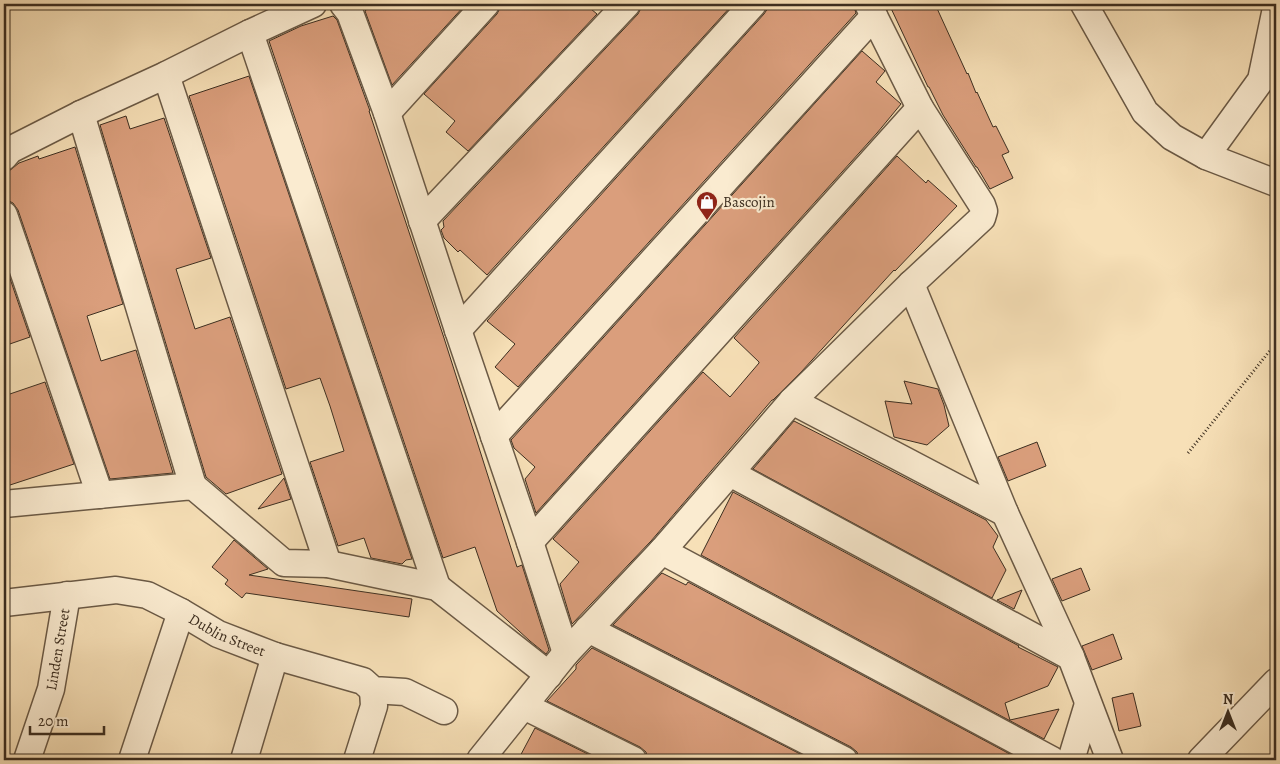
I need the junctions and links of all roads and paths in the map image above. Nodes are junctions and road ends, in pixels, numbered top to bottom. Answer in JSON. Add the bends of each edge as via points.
{"nodes":[{"id":1,"x":314,"y":4,"type":"edge"},
{"id":2,"x":486,"y":4,"type":"edge"},
{"id":3,"x":627,"y":4,"type":"edge"},
{"id":4,"x":754,"y":4,"type":"edge"},
{"id":5,"x":1084,"y":4,"type":"edge"},
{"id":6,"x":1276,"y":4,"type":"edge"},
{"id":7,"x":350,"y":7,"type":"edge"},
{"id":8,"x":871,"y":10,"type":"edge"},
{"id":9,"x":250,"y":33,"type":"junction"},
{"id":10,"x":166,"y":75,"type":"junction"},
{"id":11,"x":920,"y":108,"type":"junction"},
{"id":12,"x":387,"y":113,"type":"junction"},
{"id":13,"x":81,"y":114,"type":"junction"},
{"id":14,"x":1206,"y":156,"type":"junction"},
{"id":15,"x":4,"y":157,"type":"edge"},
{"id":16,"x":1276,"y":183,"type":"edge"},
{"id":17,"x":4,"y":215,"type":"edge"},
{"id":18,"x":422,"y":221,"type":"junction"},
{"id":19,"x":911,"y":284,"type":"junction"},
{"id":20,"x":458,"y":330,"type":"junction"},
{"id":21,"x":1276,"y":343,"type":"edge"},
{"id":22,"x":792,"y":401,"type":"junction"},
{"id":23,"x":494,"y":436,"type":"junction"},
{"id":24,"x":1188,"y":453,"type":"dead end"},
{"id":25,"x":730,"y":473,"type":"junction"},
{"id":26,"x":193,"y":486,"type":"junction"},
{"id":27,"x":100,"y":495,"type":"junction"},
{"id":28,"x":4,"y":504,"type":"edge"},
{"id":29,"x":1005,"y":513,"type":"junction"},
{"id":30,"x":530,"y":542,"type":"junction"},
{"id":31,"x":662,"y":551,"type":"junction"},
{"id":32,"x":328,"y":564,"type":"junction"},
{"id":33,"x":437,"y":587,"type":"junction"},
{"id":34,"x":67,"y":595,"type":"junction"},
{"id":35,"x":4,"y":603,"type":"edge"},
{"id":36,"x":181,"y":612,"type":"junction"},
{"id":37,"x":588,"y":629,"type":"junction"},
{"id":38,"x":566,"y":653,"type":"junction"},
{"id":39,"x":275,"y":656,"type":"junction"},
{"id":40,"x":1071,"y":658,"type":"junction"},
{"id":41,"x":549,"y":675,"type":"junction"},
{"id":42,"x":1276,"y":682,"type":"edge"},
{"id":43,"x":373,"y":690,"type":"junction"},
{"id":44,"x":1088,"y":704,"type":"junction"},
{"id":45,"x":524,"y":706,"type":"junction"},
{"id":46,"x":444,"y":711,"type":"dead end"},
{"id":47,"x":27,"y":760,"type":"edge"},
{"id":48,"x":132,"y":760,"type":"edge"},
{"id":49,"x":244,"y":760,"type":"edge"},
{"id":50,"x":358,"y":760,"type":"edge"},
{"id":51,"x":480,"y":760,"type":"edge"},
{"id":52,"x":633,"y":760,"type":"edge"},
{"id":53,"x":844,"y":760,"type":"edge"},
{"id":54,"x":1052,"y":760,"type":"edge"},
{"id":55,"x":1071,"y":760,"type":"edge"},
{"id":56,"x":1110,"y":760,"type":"edge"},
{"id":57,"x":1201,"y":760,"type":"edge"}],
"edges":[{"from":1,"to":9,"type":"street"},
{"from":2,"to":12,"type":"street"},
{"from":3,"to":18,"type":"street"},
{"from":4,"to":20,"type":"street"},
{"from":5,"to":14,"type":"street","via":[[1145,112],[1172,137]]},
{"from":6,"to":14,"type":"street","via":[[1261,80]]},
{"from":7,"to":12,"type":"street"},
{"from":8,"to":11,"type":"street"},
{"from":8,"to":23,"type":"street"},
{"from":9,"to":10,"type":"street"},
{"from":9,"to":33,"type":"street"},
{"from":10,"to":13,"type":"street"},
{"from":10,"to":32,"type":"street"},
{"from":11,"to":19,"type":"street","via":[[984,211],[982,218]]},
{"from":11,"to":30,"type":"street"},
{"from":12,"to":18,"type":"street"},
{"from":13,"to":15,"type":"street","via":[[10,150]]},
{"from":13,"to":26,"type":"street"},
{"from":14,"to":16,"type":"street"},
{"from":17,"to":27,"type":"street"},
{"from":18,"to":20,"type":"street"},
{"from":19,"to":22,"type":"street"},
{"from":19,"to":29,"type":"street"},
{"from":20,"to":23,"type":"street"},
{"from":21,"to":24,"type":"path"},
{"from":22,"to":25,"type":"street"},
{"from":22,"to":29,"type":"street"},
{"from":23,"to":30,"type":"street"},
{"from":25,"to":31,"type":"street"},
{"from":25,"to":40,"type":"street"},
{"from":26,"to":27,"type":"street"},
{"from":26,"to":32,"type":"street","via":[[284,563]]},
{"from":27,"to":28,"type":"street"},
{"from":29,"to":40,"type":"street"},
{"from":30,"to":38,"type":"street"},
{"from":31,"to":37,"type":"street"},
{"from":31,"to":54,"type":"street"},
{"from":32,"to":33,"type":"street"},
{"from":33,"to":41,"type":"street"},
{"from":34,"to":35,"type":"street","name":"Dublin Street"},
{"from":34,"to":36,"type":"street","name":"Dublin Street","via":[[116,590],[147,595]]},
{"from":34,"to":47,"type":"street","name":"Linden Street","via":[[51,688]]},
{"from":36,"to":39,"type":"street","name":"Dublin Street","via":[[218,634]]},
{"from":36,"to":48,"type":"street"},
{"from":37,"to":38,"type":"street"},
{"from":37,"to":53,"type":"street"},
{"from":38,"to":41,"type":"street"},
{"from":39,"to":43,"type":"street","name":"Dublin Street","via":[[363,681]]},
{"from":39,"to":49,"type":"street"},
{"from":40,"to":44,"type":"street"},
{"from":41,"to":45,"type":"street"},
{"from":42,"to":57,"type":"street"},
{"from":43,"to":46,"type":"street","name":"Dublin Street","via":[[405,692]]},
{"from":43,"to":50,"type":"street","via":[[374,706]]},
{"from":44,"to":55,"type":"street"},
{"from":44,"to":56,"type":"street"},
{"from":45,"to":51,"type":"street"},
{"from":45,"to":52,"type":"street"}]}
